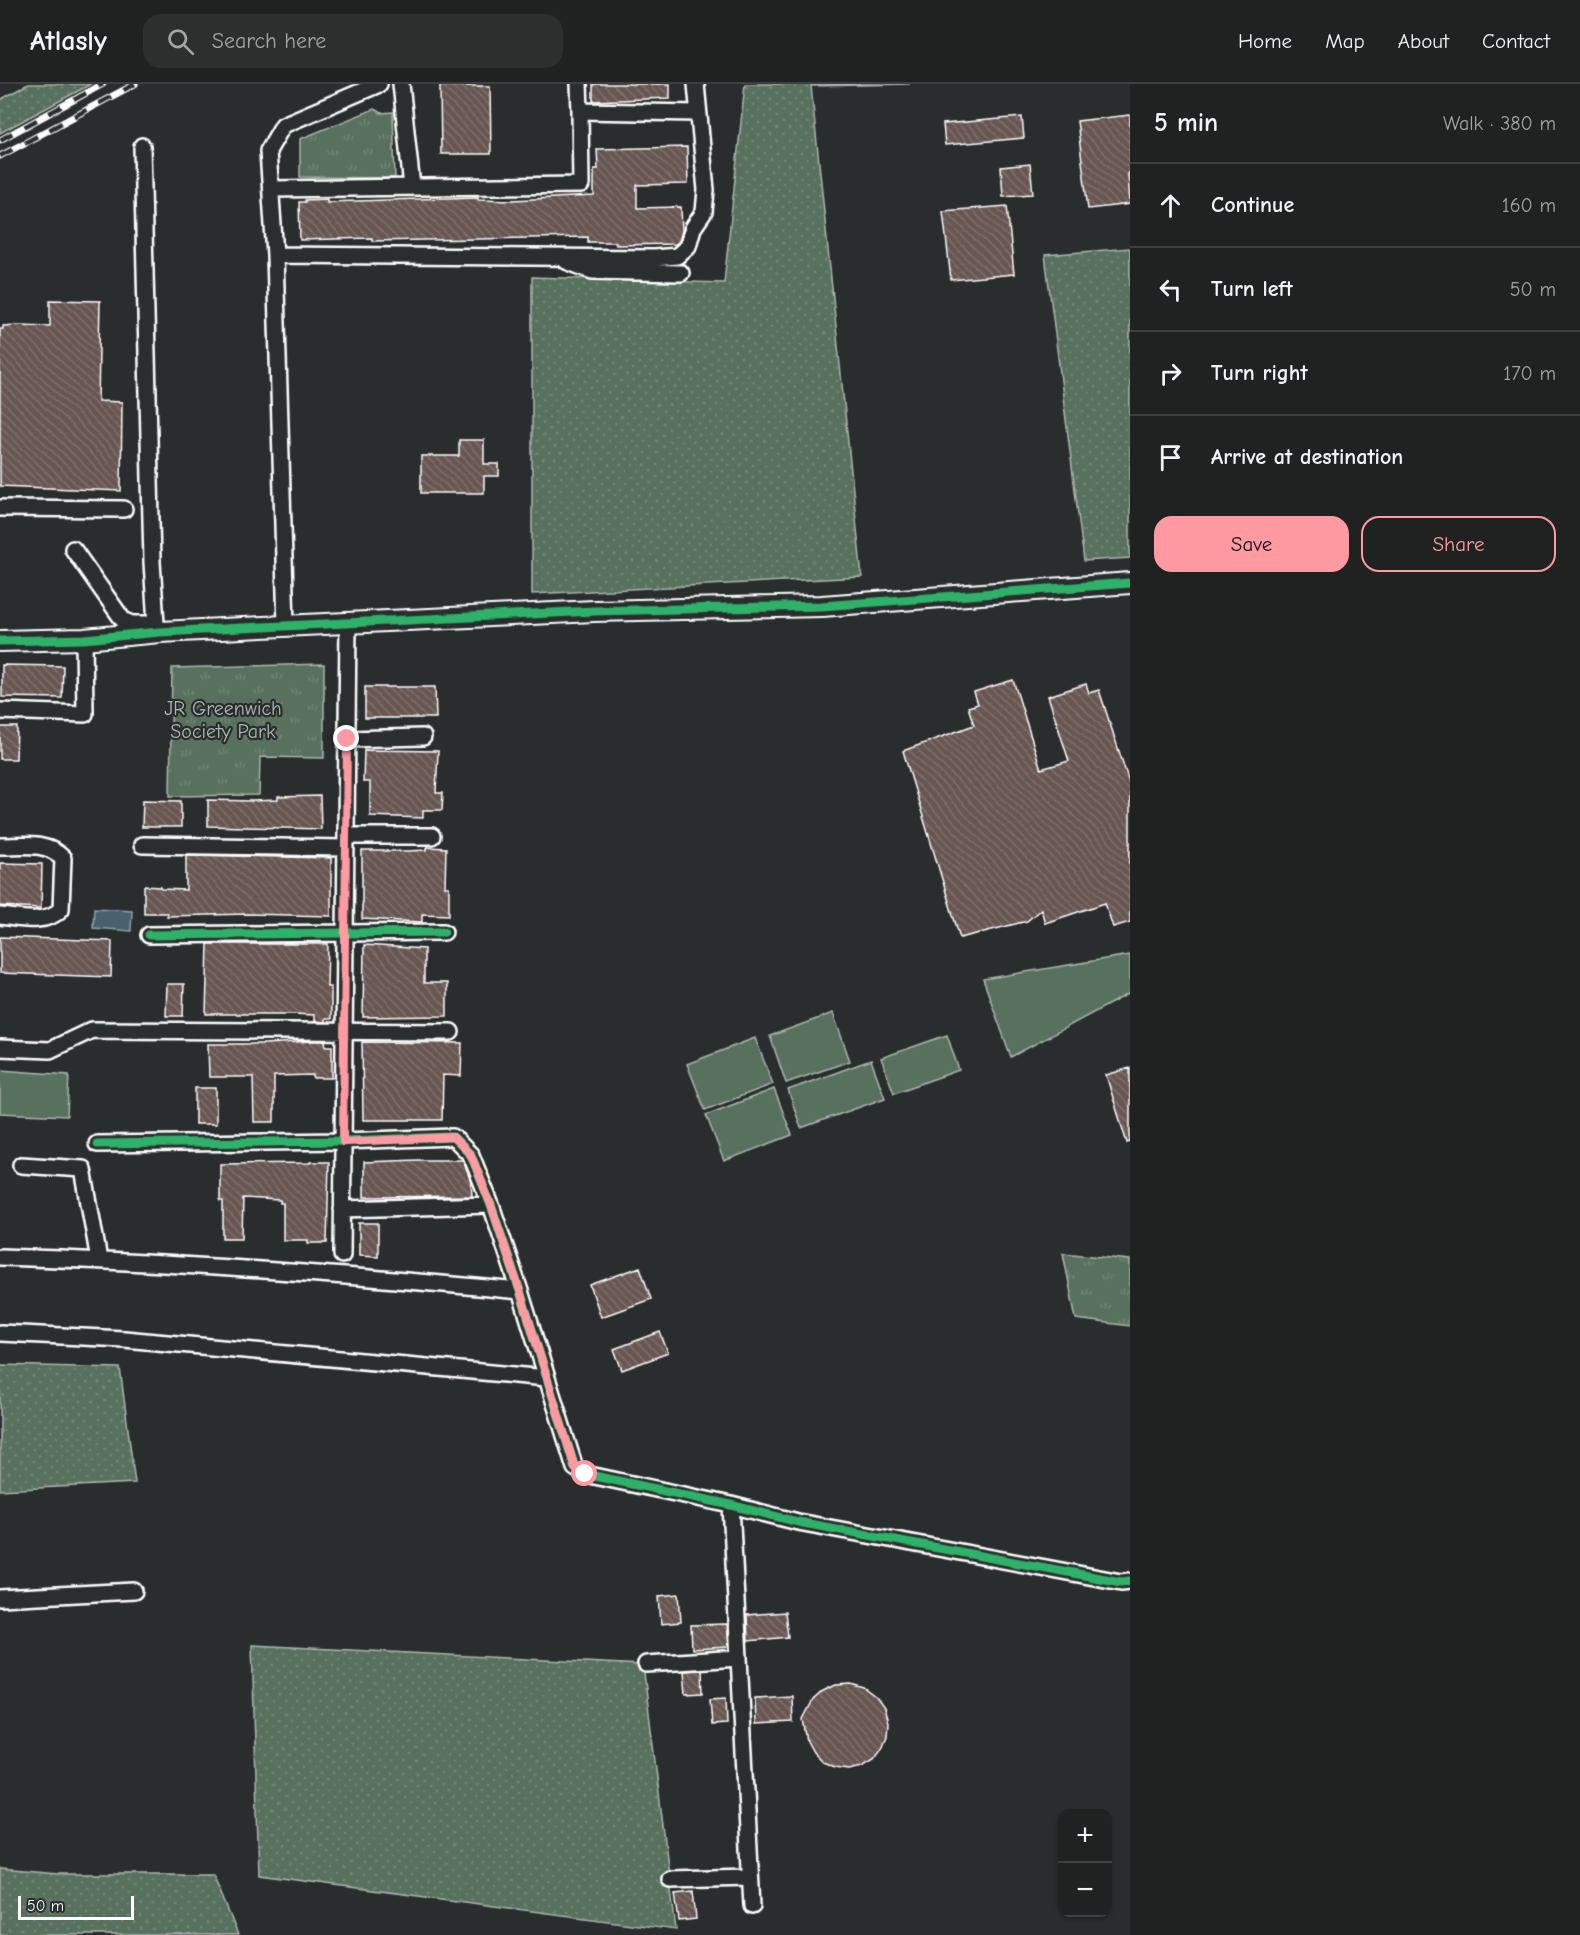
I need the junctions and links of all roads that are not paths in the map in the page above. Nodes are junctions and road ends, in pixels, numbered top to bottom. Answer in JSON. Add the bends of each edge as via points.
{"nodes":[{"id":1,"x":379,"y":84,"type":"edge"},
{"id":2,"x":401,"y":84,"type":"edge"},
{"id":3,"x":579,"y":84,"type":"edge"},
{"id":4,"x":696,"y":84,"type":"edge"},
{"id":5,"x":580,"y":111,"type":"junction"},
{"id":6,"x":698,"y":112,"type":"junction"},
{"id":7,"x":142,"y":146,"type":"dead end"},
{"id":8,"x":412,"y":188,"type":"junction"},
{"id":9,"x":271,"y":189,"type":"junction"},
{"id":10,"x":275,"y":255,"type":"junction"},
{"id":11,"x":557,"y":258,"type":"junction"},
{"id":12,"x":681,"y":273,"type":"dead end"},
{"id":13,"x":0,"y":508,"type":"edge"},
{"id":14,"x":124,"y":509,"type":"dead end"},
{"id":15,"x":73,"y":549,"type":"dead end"},
{"id":16,"x":1130,"y":583,"type":"edge"},
{"id":17,"x":286,"y":621,"type":"junction"},
{"id":18,"x":348,"y":623,"type":"junction"},
{"id":19,"x":156,"y":624,"type":"junction"},
{"id":20,"x":84,"y":639,"type":"junction"},
{"id":21,"x":0,"y":640,"type":"edge"},
{"id":22,"x":0,"y":711,"type":"edge"},
{"id":23,"x":423,"y":736,"type":"dead end"},
{"id":24,"x":347,"y":739,"type":"junction"},
{"id":25,"x":432,"y":836,"type":"dead end"},
{"id":26,"x":346,"y":842,"type":"junction"},
{"id":27,"x":142,"y":845,"type":"dead end"},
{"id":28,"x":0,"y":846,"type":"edge"},
{"id":29,"x":0,"y":916,"type":"edge"},
{"id":30,"x":444,"y":932,"type":"dead end"},
{"id":31,"x":345,"y":933,"type":"junction"},
{"id":32,"x":149,"y":935,"type":"dead end"},
{"id":33,"x":344,"y":1031,"type":"junction"},
{"id":34,"x":451,"y":1032,"type":"dead end"},
{"id":35,"x":0,"y":1048,"type":"edge"},
{"id":36,"x":343,"y":1142,"type":"junction"},
{"id":37,"x":97,"y":1144,"type":"dead end"},
{"id":38,"x":21,"y":1165,"type":"dead end"},
{"id":39,"x":491,"y":1205,"type":"junction"},
{"id":40,"x":342,"y":1209,"type":"junction"},
{"id":41,"x":342,"y":1255,"type":"dead end"},
{"id":42,"x":0,"y":1257,"type":"edge"},
{"id":43,"x":99,"y":1260,"type":"junction"},
{"id":44,"x":520,"y":1291,"type":"junction"},
{"id":45,"x":0,"y":1333,"type":"edge"},
{"id":46,"x":547,"y":1378,"type":"junction"},
{"id":47,"x":731,"y":1505,"type":"junction"},
{"id":48,"x":1130,"y":1581,"type":"edge"},
{"id":49,"x":134,"y":1591,"type":"dead end"},
{"id":50,"x":0,"y":1598,"type":"edge"},
{"id":51,"x":739,"y":1658,"type":"junction"},
{"id":52,"x":646,"y":1664,"type":"dead end"},
{"id":53,"x":750,"y":1877,"type":"junction"},
{"id":54,"x":670,"y":1879,"type":"dead end"},
{"id":55,"x":752,"y":1906,"type":"dead end"}],
"edges":[{"from":1,"to":9,"type":"street","via":[[283,125],[268,151]]},
{"from":2,"to":8,"type":"street"},
{"from":3,"to":5,"type":"street"},
{"from":4,"to":6,"type":"street"},
{"from":5,"to":6,"type":"street"},
{"from":5,"to":8,"type":"street","via":[[581,185]]},
{"from":6,"to":11,"type":"street","via":[[706,190],[704,212],[693,228],[688,246],[677,256]]},
{"from":7,"to":19,"type":"street"},
{"from":8,"to":9,"type":"street"},
{"from":9,"to":10,"type":"street"},
{"from":10,"to":11,"type":"street"},
{"from":10,"to":17,"type":"street"},
{"from":11,"to":12,"type":"street","via":[[592,271]]},
{"from":13,"to":14,"type":"street"},
{"from":15,"to":19,"type":"street","via":[[123,620]]},
{"from":16,"to":18,"type":"street","via":[[822,606],[594,611]]},
{"from":17,"to":18,"type":"street"},
{"from":17,"to":19,"type":"street"},
{"from":17,"to":20,"type":"street"},
{"from":18,"to":24,"type":"street"},
{"from":20,"to":21,"type":"street"},
{"from":20,"to":22,"type":"street","via":[[85,714]]},
{"from":23,"to":24,"type":"street"},
{"from":24,"to":26,"type":"street"},
{"from":25,"to":26,"type":"street"},
{"from":26,"to":27,"type":"street"},
{"from":26,"to":31,"type":"street"},
{"from":28,"to":29,"type":"street","via":[[42,846],[63,858],[61,909],[56,915],[44,920]]},
{"from":30,"to":31,"type":"street"},
{"from":31,"to":32,"type":"street"},
{"from":31,"to":33,"type":"street"},
{"from":33,"to":34,"type":"street"},
{"from":33,"to":35,"type":"street","via":[[92,1030],[50,1050]]},
{"from":33,"to":36,"type":"street"},
{"from":36,"to":37,"type":"street"},
{"from":36,"to":39,"type":"street","via":[[453,1137],[471,1155]]},
{"from":36,"to":40,"type":"street"},
{"from":38,"to":43,"type":"street","via":[[83,1169]]},
{"from":39,"to":40,"type":"street"},
{"from":39,"to":44,"type":"street"},
{"from":40,"to":41,"type":"street"},
{"from":42,"to":43,"type":"street"},
{"from":43,"to":44,"type":"street"},
{"from":44,"to":46,"type":"street"},
{"from":45,"to":46,"type":"street","via":[[124,1339]]},
{"from":46,"to":47,"type":"street","via":[[575,1468],[585,1474]]},
{"from":47,"to":48,"type":"street","via":[[810,1524]]},
{"from":47,"to":51,"type":"street"},
{"from":49,"to":50,"type":"street"},
{"from":51,"to":52,"type":"street"},
{"from":51,"to":53,"type":"street"},
{"from":53,"to":54,"type":"street"},
{"from":53,"to":55,"type":"street"}]}
